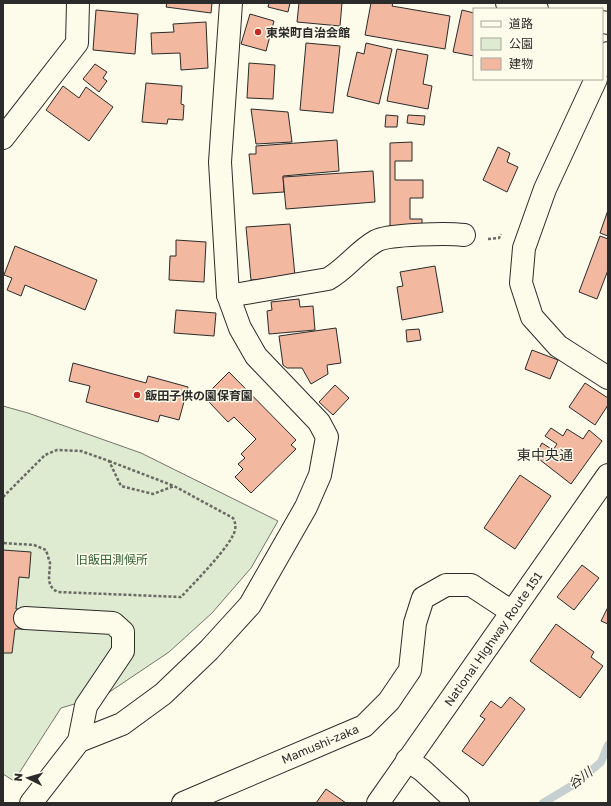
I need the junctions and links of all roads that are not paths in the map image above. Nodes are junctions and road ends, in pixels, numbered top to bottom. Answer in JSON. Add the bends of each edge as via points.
{"nodes":[{"id":1,"x":78,"y":3,"type":"edge"},
{"id":2,"x":231,"y":3,"type":"edge"},
{"id":3,"x":507,"y":3,"type":"edge"},
{"id":4,"x":532,"y":8,"type":"edge"},
{"id":5,"x":608,"y":53,"type":"edge"},
{"id":6,"x":603,"y":64,"type":"edge"},
{"id":7,"x":596,"y":80,"type":"edge"},
{"id":8,"x":3,"y":138,"type":"edge"},
{"id":9,"x":464,"y":235,"type":"road end"},
{"id":10,"x":228,"y":295,"type":"junction"},
{"id":11,"x":608,"y":378,"type":"edge"},
{"id":12,"x":608,"y":475,"type":"edge"},
{"id":13,"x":512,"y":612,"type":"junction"},
{"id":14,"x":25,"y":618,"type":"dead end"},
{"id":15,"x":79,"y":741,"type":"junction"},
{"id":16,"x":407,"y":760,"type":"junction"},
{"id":17,"x":31,"y":803,"type":"edge"},
{"id":18,"x":183,"y":803,"type":"edge"},
{"id":19,"x":378,"y":803,"type":"edge"},
{"id":20,"x":458,"y":803,"type":"edge"}],
"edges":[{"from":1,"to":8,"type":"main road","via":[[77,43]]},
{"from":2,"to":10,"type":"main road","via":[[220,162]]},
{"from":3,"to":4,"type":"main road"},
{"from":5,"to":6,"type":"main road"},
{"from":7,"to":11,"type":"main road","via":[[545,189],[524,248],[521,283],[532,317],[558,346]]},
{"from":9,"to":10,"type":"main road","via":[[447,233],[377,240],[360,251],[336,275],[321,281]]},
{"from":10,"to":15,"type":"main road","via":[[240,328],[256,356],[320,422],[327,437],[320,475],[306,507],[250,605],[209,650],[163,694],[122,724]]},
{"from":12,"to":13,"type":"main road","name":"National Highway Route 151"},
{"from":13,"to":16,"type":"main road","name":"National Highway Route 151"},
{"from":13,"to":18,"type":"main road","name":"Mamushi-zaka","via":[[471,585],[446,585],[423,598],[415,624],[410,670],[389,701],[364,726]]},
{"from":14,"to":15,"type":"main road","via":[[113,623],[123,632],[124,651],[86,706]]},
{"from":15,"to":17,"type":"main road"},
{"from":16,"to":19,"type":"main road","name":"National Highway Route 151"},
{"from":16,"to":20,"type":"main road","via":[[422,770]]}]}
